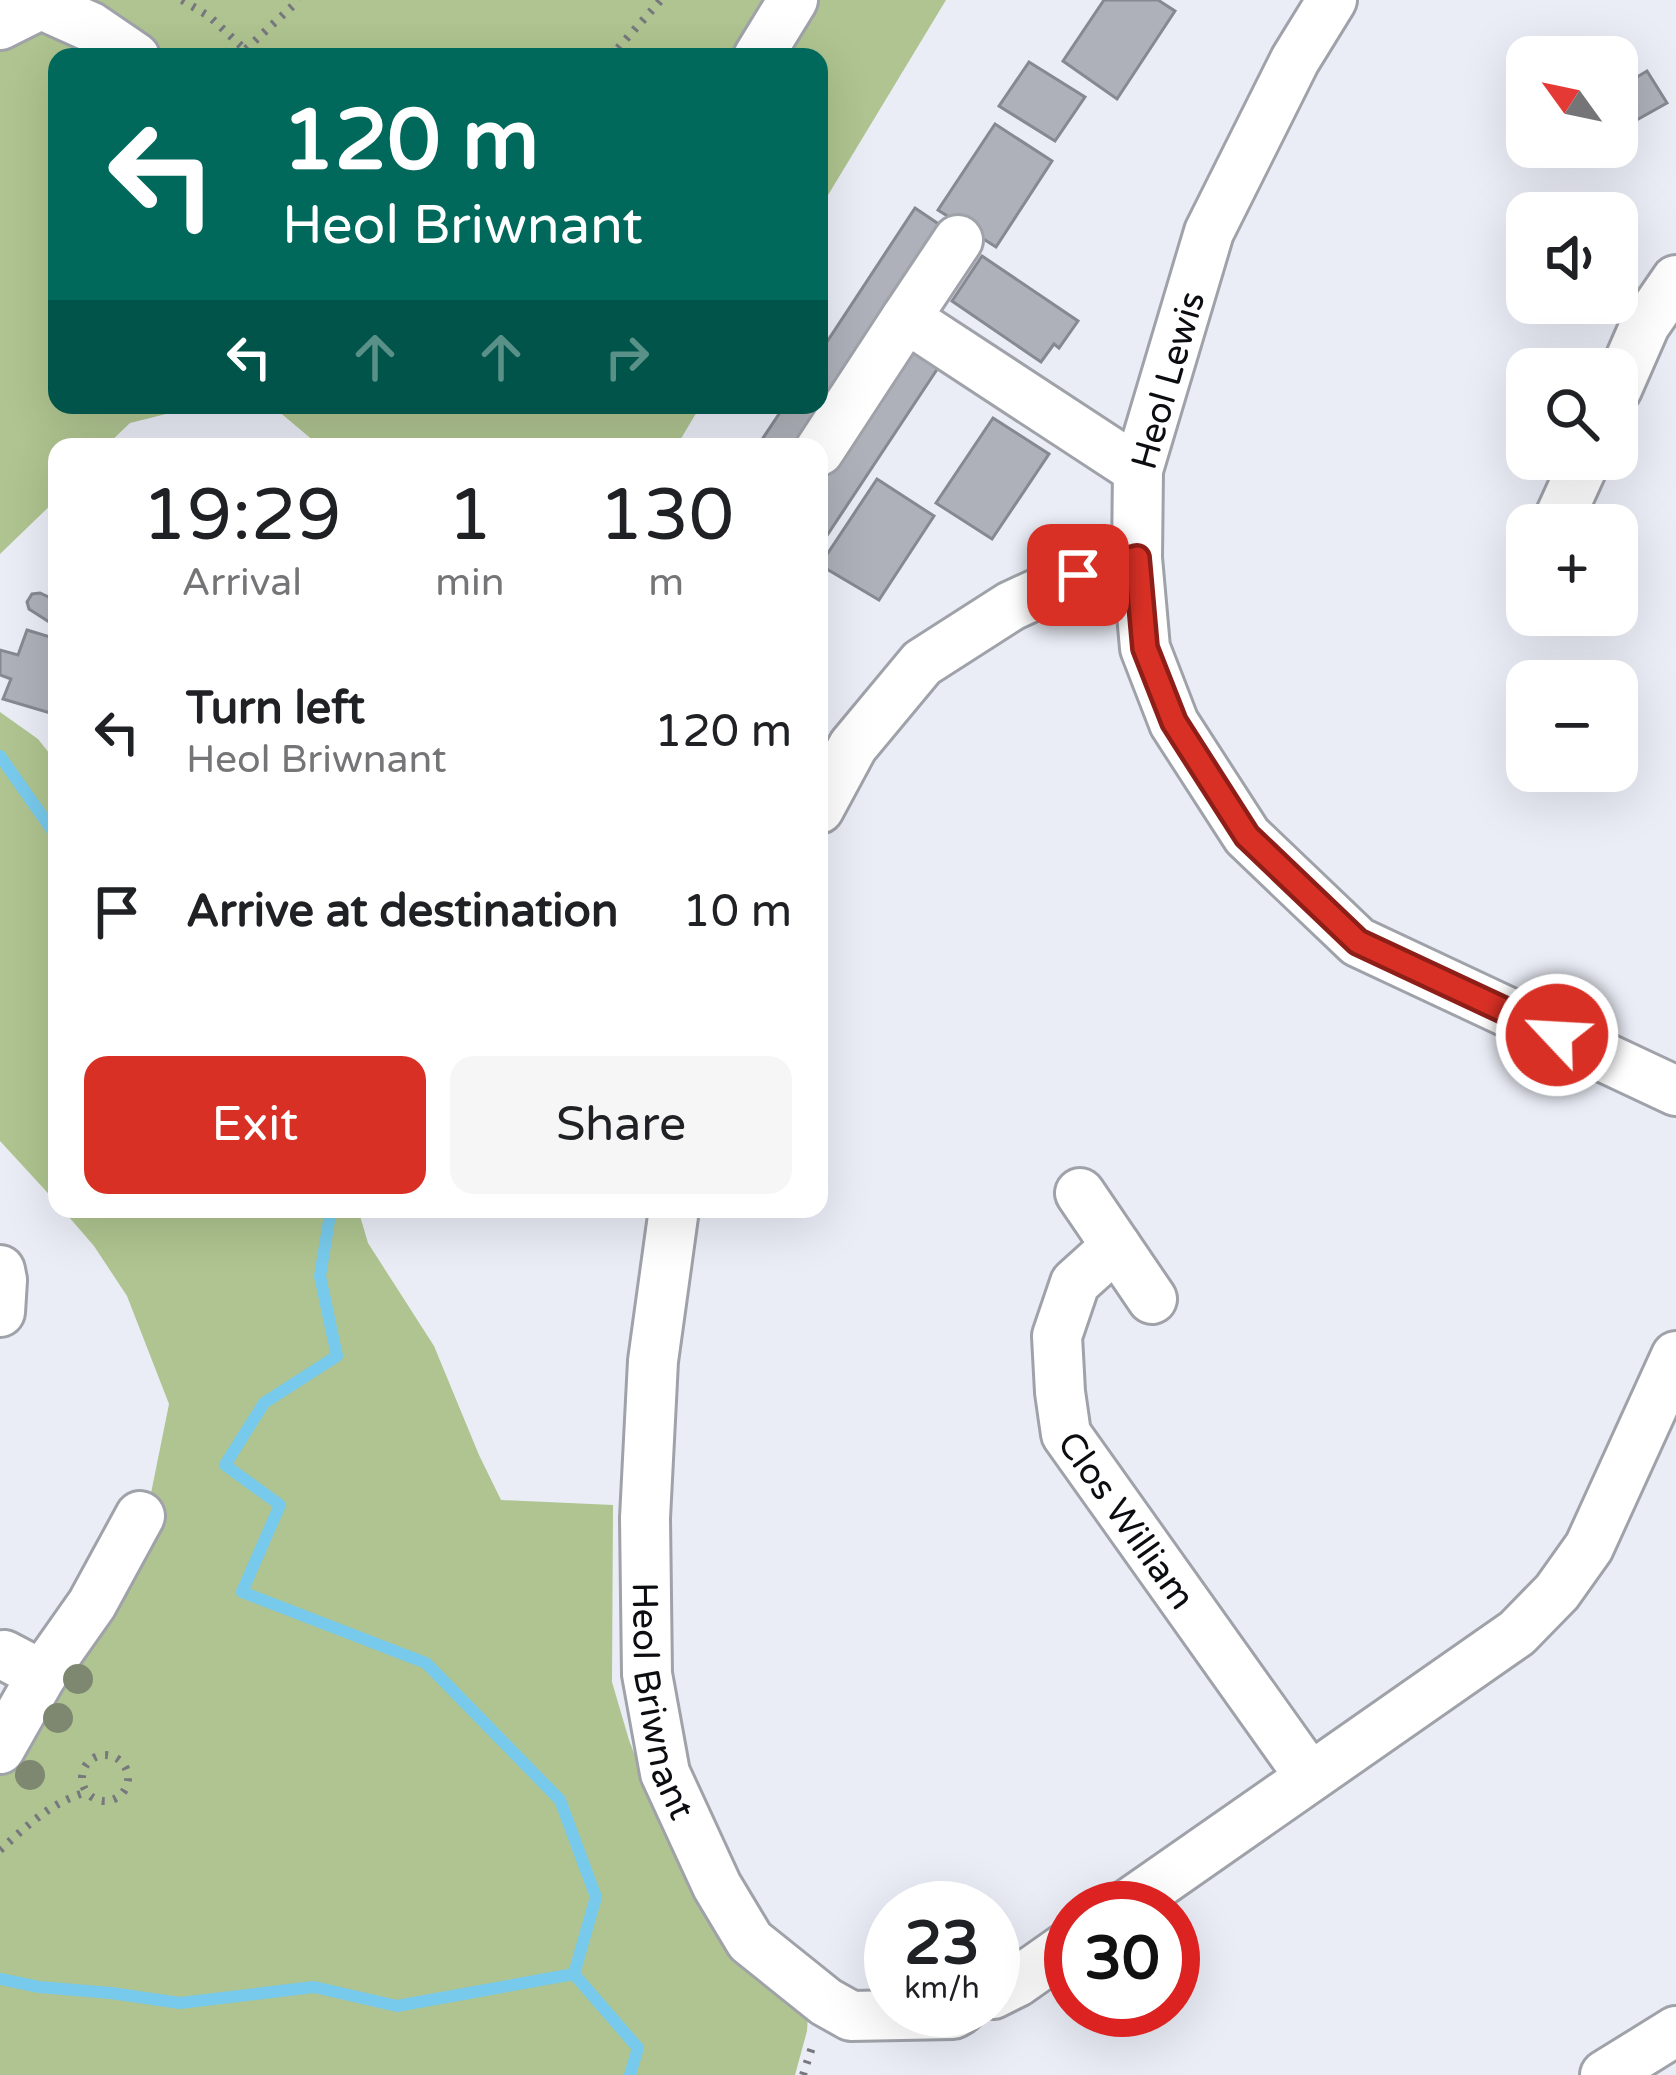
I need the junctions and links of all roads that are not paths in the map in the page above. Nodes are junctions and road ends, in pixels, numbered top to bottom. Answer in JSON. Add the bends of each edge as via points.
{"nodes":[{"id":1,"x":793,"y":0,"type":"edge"},
{"id":2,"x":1332,"y":0,"type":"edge"},
{"id":3,"x":31,"y":10,"type":"edge"},
{"id":4,"x":122,"y":48,"type":"edge"},
{"id":5,"x":764,"y":48,"type":"edge"},
{"id":6,"x":958,"y":240,"type":"dead end"},
{"id":7,"x":1676,"y":280,"type":"edge"},
{"id":8,"x":906,"y":318,"type":"junction"},
{"id":9,"x":1636,"y":348,"type":"edge"},
{"id":10,"x":828,"y":438,"type":"edge"},
{"id":11,"x":1138,"y":470,"type":"junction"},
{"id":12,"x":1137,"y":558,"type":"junction"},
{"id":13,"x":828,"y":792,"type":"edge"},
{"id":14,"x":1676,"y":1091,"type":"edge"},
{"id":15,"x":1080,"y":1193,"type":"dead end"},
{"id":16,"x":673,"y":1218,"type":"edge"},
{"id":17,"x":1116,"y":1246,"type":"junction"},
{"id":18,"x":0,"y":1270,"type":"edge"},
{"id":19,"x":1152,"y":1298,"type":"dead end"},
{"id":20,"x":0,"y":1312,"type":"edge"},
{"id":21,"x":1676,"y":1356,"type":"edge"},
{"id":22,"x":140,"y":1516,"type":"dead end"},
{"id":23,"x":0,"y":1749,"type":"edge"},
{"id":24,"x":1310,"y":1777,"type":"junction"},
{"id":25,"x":1162,"y":1881,"type":"edge"},
{"id":26,"x":864,"y":2016,"type":"edge"},
{"id":27,"x":1676,"y":2031,"type":"edge"},
{"id":28,"x":1605,"y":2075,"type":"edge"}],
"edges":[{"from":1,"to":5,"type":"street"},
{"from":2,"to":11,"type":"street","name":"Heol Lewis","via":[[1209,232]]},
{"from":3,"to":4,"type":"street","via":[[91,26]]},
{"from":6,"to":8,"type":"street"},
{"from":7,"to":9,"type":"street"},
{"from":8,"to":10,"type":"street"},
{"from":8,"to":11,"type":"street"},
{"from":11,"to":12,"type":"street","name":"Heol Lewis"},
{"from":12,"to":13,"type":"street","via":[[1011,606],[922,663],[853,746]]},
{"from":12,"to":14,"type":"street","name":"Heol Lewis","via":[[1145,648],[1174,722],[1247,836],[1358,942]]},
{"from":15,"to":17,"type":"street"},
{"from":16,"to":26,"type":"street","name":"Heol Briwnant","via":[[653,1360],[645,1518],[647,1674],[664,1773],[750,1941],[826,2002]]},
{"from":17,"to":19,"type":"street"},
{"from":17,"to":24,"type":"street","name":"Clos William","via":[[1075,1283],[1058,1336],[1066,1434]]},
{"from":18,"to":20,"type":"street"},
{"from":21,"to":24,"type":"street","via":[[1589,1546],[1557,1592],[1517,1633]]},
{"from":22,"to":23,"type":"street","via":[[92,1604],[23,1665]]},
{"from":24,"to":25,"type":"street"},
{"from":27,"to":28,"type":"street"}]}
